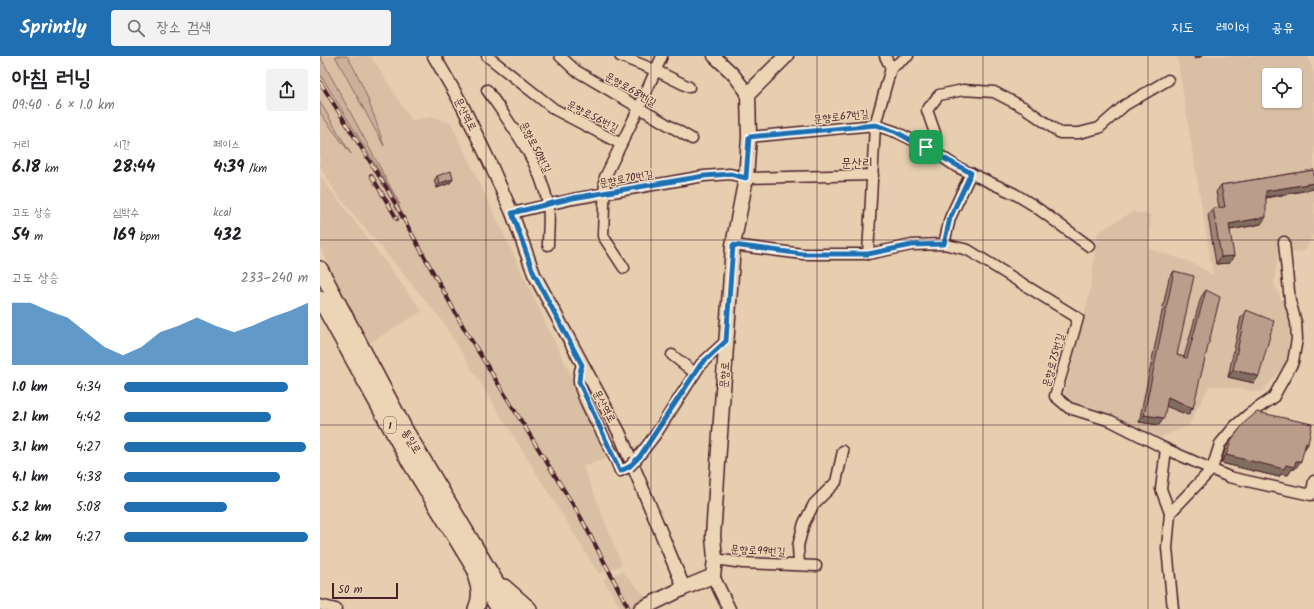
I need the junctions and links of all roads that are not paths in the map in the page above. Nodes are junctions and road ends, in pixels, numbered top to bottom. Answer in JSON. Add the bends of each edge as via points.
{"nodes":[{"id":1,"x":434,"y":56,"type":"edge"},
{"id":2,"x":487,"y":56,"type":"edge"},
{"id":3,"x":560,"y":56,"type":"edge"},
{"id":4,"x":620,"y":56,"type":"edge"},
{"id":5,"x":662,"y":56,"type":"edge"},
{"id":6,"x":714,"y":56,"type":"edge"},
{"id":7,"x":786,"y":56,"type":"edge"},
{"id":8,"x":885,"y":56,"type":"edge"},
{"id":9,"x":908,"y":56,"type":"edge"},
{"id":10,"x":891,"y":68,"type":"junction"},
{"id":11,"x":655,"y":70,"type":"junction"},
{"id":12,"x":1168,"y":80,"type":"dead end"},
{"id":13,"x":689,"y":87,"type":"dead end"},
{"id":14,"x":487,"y":90,"type":"dead end"},
{"id":15,"x":748,"y":94,"type":"junction"},
{"id":16,"x":640,"y":108,"type":"junction"},
{"id":17,"x":876,"y":125,"type":"junction"},
{"id":18,"x":749,"y":137,"type":"junction"},
{"id":19,"x":692,"y":139,"type":"dead end"},
{"id":20,"x":621,"y":144,"type":"junction"},
{"id":21,"x":926,"y":147,"type":"junction"},
{"id":22,"x":971,"y":173,"type":"junction"},
{"id":23,"x":872,"y":175,"type":"junction"},
{"id":24,"x":746,"y":178,"type":"junction"},
{"id":25,"x":604,"y":194,"type":"junction"},
{"id":26,"x":548,"y":205,"type":"junction"},
{"id":27,"x":512,"y":213,"type":"junction"},
{"id":28,"x":1284,"y":242,"type":"dead end"},
{"id":29,"x":548,"y":244,"type":"dead end"},
{"id":30,"x":944,"y":244,"type":"junction"},
{"id":31,"x":733,"y":245,"type":"junction"},
{"id":32,"x":1088,"y":246,"type":"dead end"},
{"id":33,"x":868,"y":254,"type":"junction"},
{"id":34,"x":624,"y":268,"type":"dead end"},
{"id":35,"x":320,"y":269,"type":"edge"},
{"id":36,"x":320,"y":299,"type":"edge"},
{"id":37,"x":726,"y":341,"type":"junction"},
{"id":38,"x":672,"y":356,"type":"dead end"},
{"id":39,"x":582,"y":365,"type":"junction"},
{"id":40,"x":695,"y":373,"type":"junction"},
{"id":41,"x":1166,"y":449,"type":"junction"},
{"id":42,"x":843,"y":451,"type":"dead end"},
{"id":43,"x":1212,"y":469,"type":"junction"},
{"id":44,"x":1314,"y":481,"type":"edge"},
{"id":45,"x":1170,"y":512,"type":"junction"},
{"id":46,"x":715,"y":559,"type":"junction"},
{"id":47,"x":799,"y":564,"type":"junction"},
{"id":48,"x":816,"y":566,"type":"dead end"},
{"id":49,"x":475,"y":570,"type":"junction"},
{"id":50,"x":713,"y":576,"type":"junction"},
{"id":51,"x":497,"y":584,"type":"junction"},
{"id":52,"x":678,"y":590,"type":"junction"},
{"id":53,"x":320,"y":605,"type":"edge"},
{"id":54,"x":336,"y":609,"type":"edge"},
{"id":55,"x":476,"y":609,"type":"edge"},
{"id":56,"x":499,"y":609,"type":"edge"},
{"id":57,"x":512,"y":609,"type":"edge"},
{"id":58,"x":529,"y":609,"type":"edge"},
{"id":59,"x":641,"y":609,"type":"edge"},
{"id":60,"x":729,"y":609,"type":"edge"},
{"id":61,"x":1173,"y":609,"type":"edge"}],
"edges":[{"from":1,"to":27,"type":"street","name":"문산역로","via":[[471,124]]},
{"from":2,"to":20,"type":"street","name":"문향로56번길","via":[[554,109]]},
{"from":3,"to":16,"type":"street","name":"문향로68번길","via":[[575,70]]},
{"from":4,"to":11,"type":"street"},
{"from":5,"to":11,"type":"street","name":"문향로56번길"},
{"from":6,"to":15,"type":"street","via":[[733,74]]},
{"from":7,"to":15,"type":"main road"},
{"from":8,"to":10,"type":"street"},
{"from":9,"to":10,"type":"street"},
{"from":10,"to":17,"type":"street"},
{"from":11,"to":13,"type":"street"},
{"from":11,"to":16,"type":"street","name":"문향로56번길"},
{"from":12,"to":21,"type":"street","via":[[1126,105],[1100,128],[1079,133],[1060,133],[1025,108],[994,92],[963,90],[939,95],[927,110],[935,133]]},
{"from":14,"to":26,"type":"street","name":"문향로50번길","via":[[519,136],[537,171]]},
{"from":15,"to":18,"type":"main road","name":"문향로"},
{"from":16,"to":19,"type":"street","name":"문향로68번길"},
{"from":16,"to":20,"type":"street","name":"문향로56번길"},
{"from":17,"to":18,"type":"street","name":"문향로67번길"},
{"from":17,"to":21,"type":"street","name":"문향로67번길"},
{"from":17,"to":23,"type":"street"},
{"from":18,"to":24,"type":"main road","name":"문향로"},
{"from":20,"to":25,"type":"street","name":"문향로56번길","via":[[605,177]]},
{"from":21,"to":22,"type":"street","name":"문향로67번길"},
{"from":22,"to":30,"type":"street","via":[[950,218]]},
{"from":22,"to":32,"type":"street","name":"문향로67번길","via":[[1004,188],[1032,205]]},
{"from":23,"to":24,"type":"street","name":"문향로70번길"},
{"from":23,"to":33,"type":"street"},
{"from":24,"to":25,"type":"street","name":"문향로70번길","via":[[730,174],[704,176]]},
{"from":24,"to":31,"type":"main road","name":"문향로"},
{"from":25,"to":26,"type":"street","name":"문향로70번길"},
{"from":25,"to":34,"type":"street","name":"문향로56번길","via":[[603,236]]},
{"from":26,"to":27,"type":"street","name":"문향로70번길"},
{"from":26,"to":29,"type":"street","name":"문향로50번길"},
{"from":27,"to":39,"type":"street","name":"문산역로","via":[[534,274]]},
{"from":28,"to":43,"type":"street","via":[[1290,301],[1296,322],[1297,339],[1293,362],[1273,398],[1241,419],[1220,444]]},
{"from":30,"to":33,"type":"street","name":"문향로75번길","via":[[912,245]]},
{"from":30,"to":41,"type":"street","name":"문향로75번길","via":[[968,250],[1078,318],[1056,396],[1069,408],[1111,421]]},
{"from":31,"to":33,"type":"street","name":"문향로75번길","via":[[803,254]]},
{"from":31,"to":37,"type":"main road","name":"문향로"},
{"from":35,"to":51,"type":"main road","name":"통일로","number":"1","via":[[404,428]]},
{"from":36,"to":49,"type":"main road","name":"통일로","number":"1","via":[[408,459]]},
{"from":37,"to":40,"type":"street"},
{"from":37,"to":46,"type":"main road","name":"문향로","via":[[713,536]]},
{"from":38,"to":40,"type":"street"},
{"from":39,"to":40,"type":"street","via":[[579,382],[620,471],[632,464],[656,434]]},
{"from":39,"to":52,"type":"street","name":"문산역로","via":[[619,432]]},
{"from":41,"to":43,"type":"street","name":"문향로75번길"},
{"from":41,"to":45,"type":"street","via":[[1160,489]]},
{"from":42,"to":47,"type":"street","name":"문향로99번길","via":[[836,482],[814,504],[804,522],[798,546]]},
{"from":43,"to":44,"type":"street","name":"문향로75번길","via":[[1229,477],[1311,496]]},
{"from":43,"to":45,"type":"street"},
{"from":45,"to":61,"type":"street","via":[[1167,548]]},
{"from":46,"to":47,"type":"street","name":"문향로99번길","via":[[743,563]]},
{"from":46,"to":50,"type":"main road","name":"문향로"},
{"from":47,"to":48,"type":"street","name":"문향로99번길"},
{"from":49,"to":55,"type":"main road","via":[[480,591]]},
{"from":49,"to":56,"type":"main road","name":"통일로","number":"1"},
{"from":50,"to":52,"type":"main road"},
{"from":50,"to":60,"type":"street"},
{"from":51,"to":57,"type":"main road","name":"통일로","number":"1"},
{"from":51,"to":58,"type":"main road","via":[[506,587]]},
{"from":52,"to":59,"type":"main road"},
{"from":53,"to":54,"type":"street"}]}
